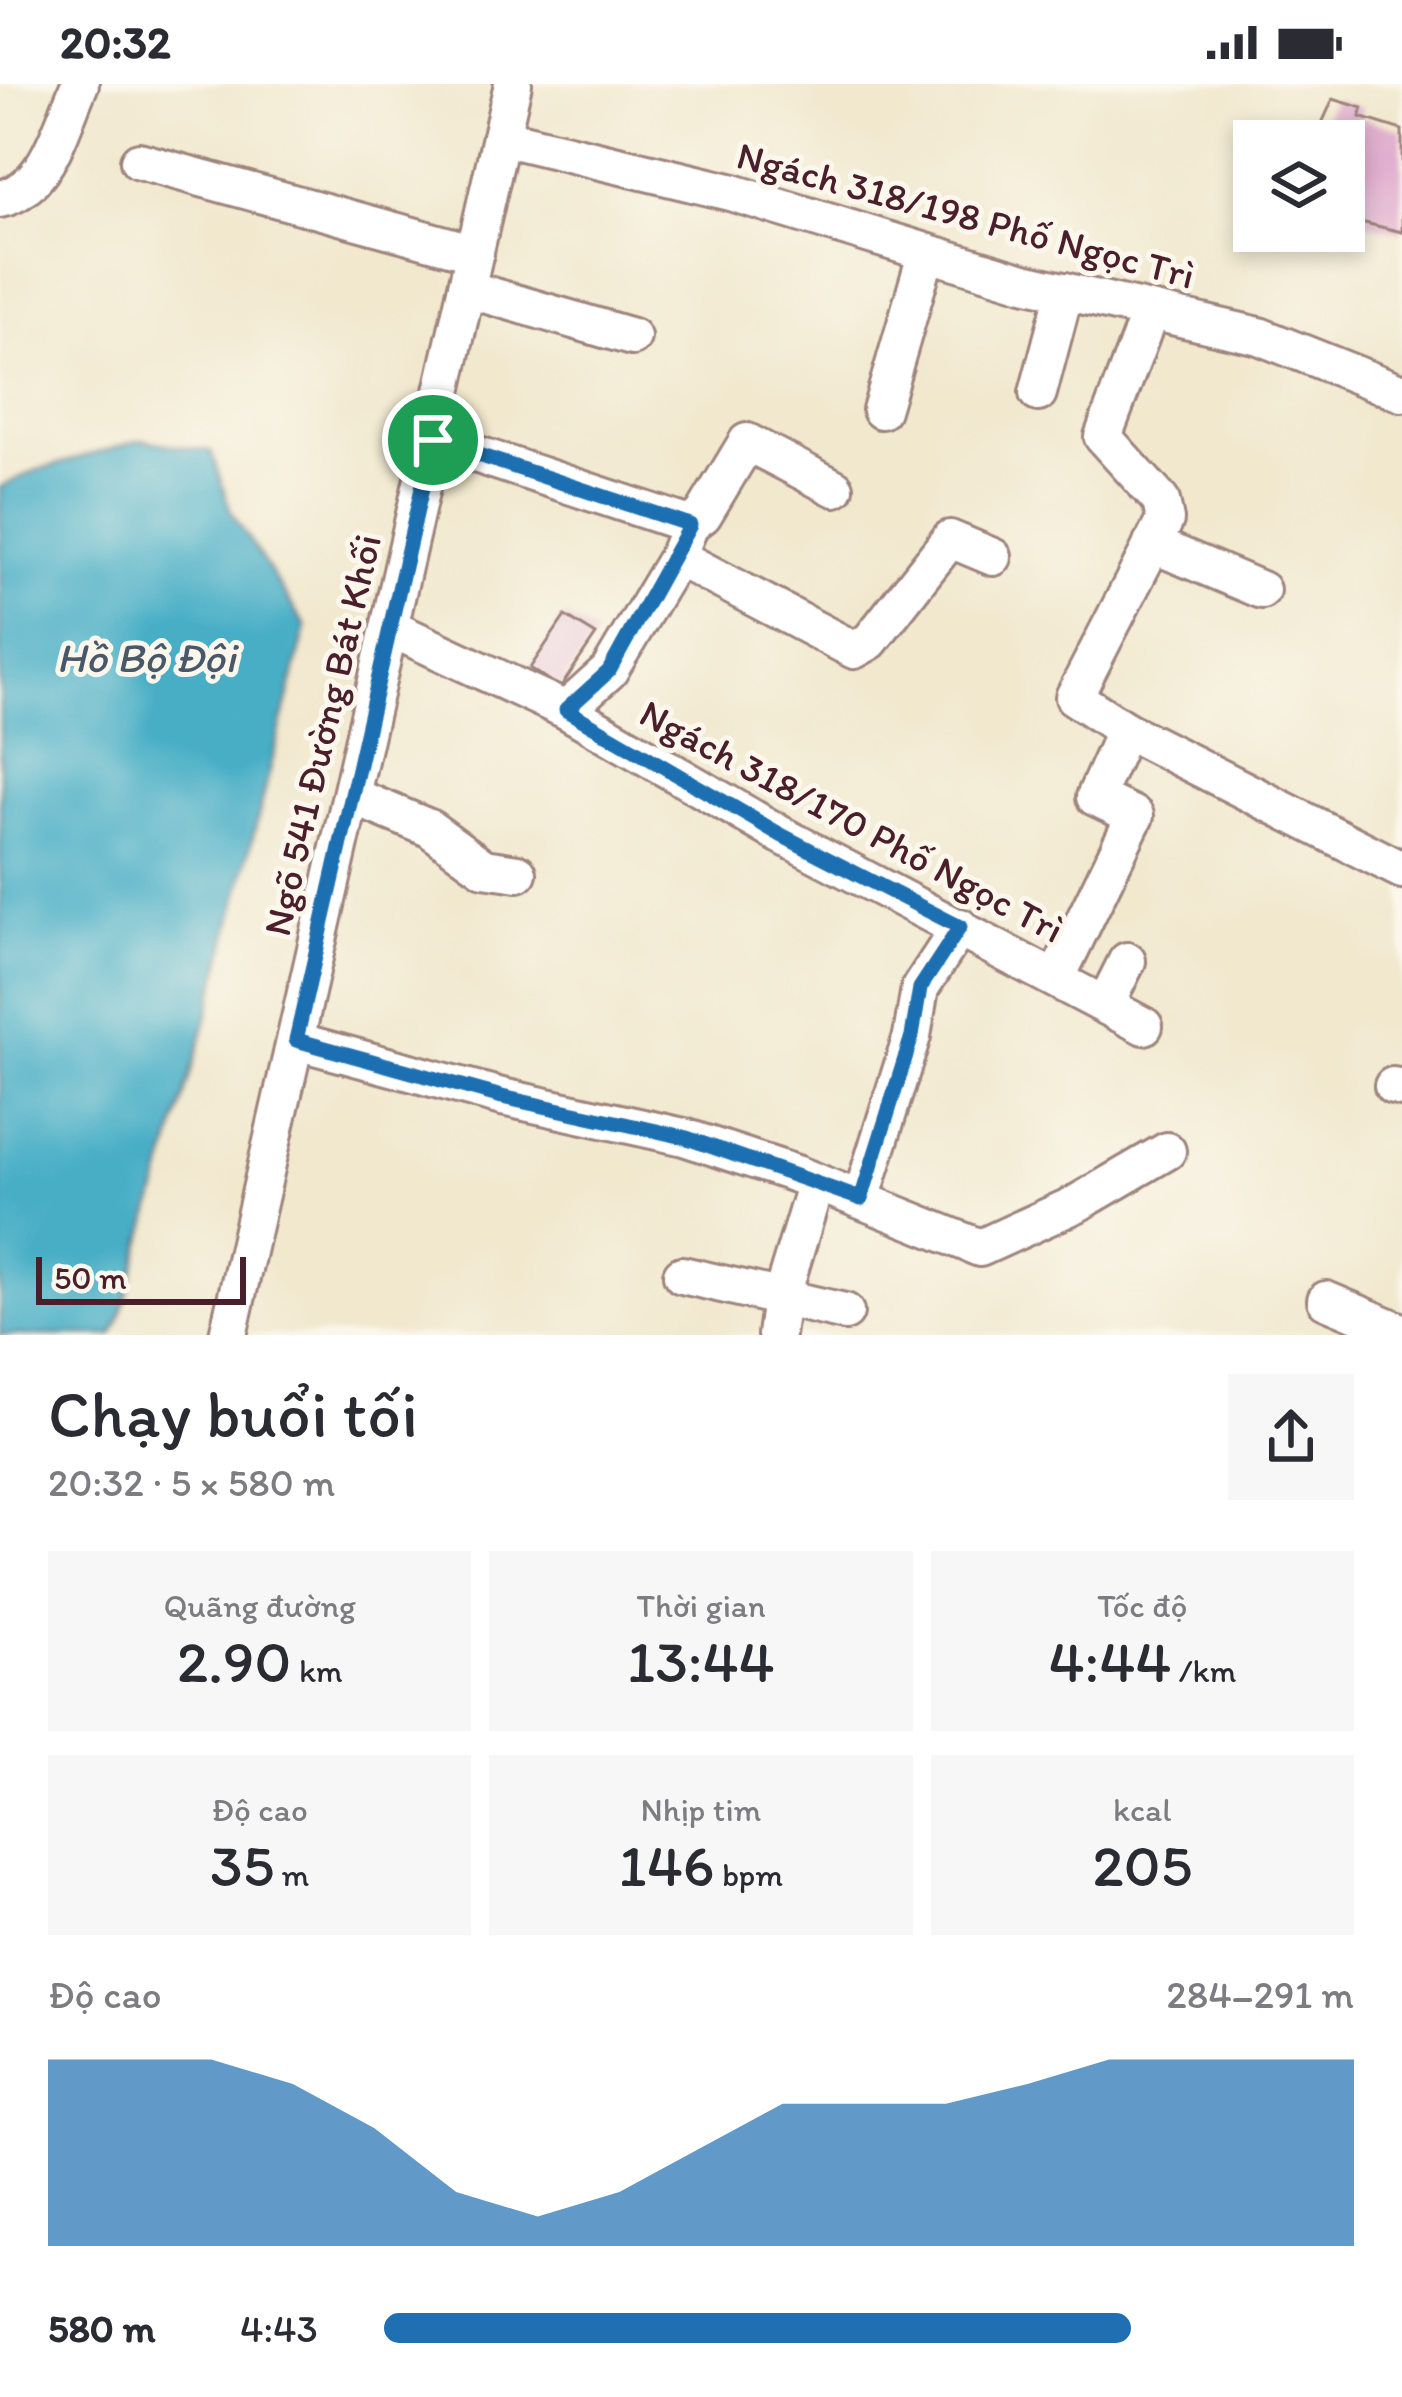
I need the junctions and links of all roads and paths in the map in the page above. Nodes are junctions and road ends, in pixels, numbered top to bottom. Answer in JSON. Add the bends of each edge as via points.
{"nodes":[{"id":1,"x":80,"y":84,"type":"edge"},
{"id":2,"x":514,"y":84,"type":"edge"},
{"id":3,"x":501,"y":137,"type":"junction"},
{"id":4,"x":139,"y":161,"type":"dead end"},
{"id":5,"x":0,"y":199,"type":"edge"},
{"id":6,"x":926,"y":255,"type":"junction"},
{"id":7,"x":471,"y":271,"type":"junction"},
{"id":8,"x":1065,"y":291,"type":"junction"},
{"id":9,"x":1150,"y":311,"type":"junction"},
{"id":10,"x":632,"y":337,"type":"dead end"},
{"id":11,"x":1038,"y":393,"type":"dead end"},
{"id":12,"x":1402,"y":393,"type":"edge"},
{"id":13,"x":881,"y":410,"type":"dead end"},
{"id":14,"x":433,"y":440,"type":"junction"},
{"id":15,"x":836,"y":488,"type":"dead end"},
{"id":16,"x":683,"y":541,"type":"junction"},
{"id":17,"x":1153,"y":544,"type":"junction"},
{"id":18,"x":993,"y":557,"type":"dead end"},
{"id":19,"x":1261,"y":590,"type":"dead end"},
{"id":20,"x":390,"y":628,"type":"junction"},
{"id":21,"x":566,"y":710,"type":"junction"},
{"id":22,"x":1124,"y":730,"type":"junction"},
{"id":23,"x":352,"y":796,"type":"junction"},
{"id":24,"x":1402,"y":870,"type":"edge"},
{"id":25,"x":518,"y":873,"type":"dead end"},
{"id":26,"x":960,"y":927,"type":"junction"},
{"id":27,"x":1127,"y":961,"type":"dead end"},
{"id":28,"x":1056,"y":979,"type":"junction"},
{"id":29,"x":1105,"y":1004,"type":"junction"},
{"id":30,"x":1144,"y":1026,"type":"dead end"},
{"id":31,"x":296,"y":1040,"type":"junction"},
{"id":32,"x":1167,"y":1151,"type":"dead end"},
{"id":33,"x":816,"y":1182,"type":"junction"},
{"id":34,"x":861,"y":1199,"type":"junction"},
{"id":35,"x":682,"y":1276,"type":"dead end"},
{"id":36,"x":781,"y":1298,"type":"junction"},
{"id":37,"x":1326,"y":1300,"type":"dead end"},
{"id":38,"x":845,"y":1312,"type":"dead end"},
{"id":39,"x":1402,"y":1332,"type":"edge"},
{"id":40,"x":228,"y":1335,"type":"edge"},
{"id":41,"x":776,"y":1335,"type":"edge"}],
"edges":[{"from":1,"to":5,"type":"street","via":[[36,180]]},
{"from":2,"to":3,"type":"street","name":"Ngõ 541 Đường Bát Khối"},
{"from":3,"to":6,"type":"street","name":"Ngách 318/198 Phố Ngọc Trì","via":[[730,192]]},
{"from":3,"to":7,"type":"street","name":"Ngõ 541 Đường Bát Khối"},
{"from":4,"to":7,"type":"street"},
{"from":6,"to":8,"type":"street","name":"Ngách 318/198 Phố Ngọc Trì"},
{"from":6,"to":13,"type":"street"},
{"from":7,"to":10,"type":"street"},
{"from":7,"to":14,"type":"street","name":"Ngõ 541 Đường Bát Khối"},
{"from":8,"to":9,"type":"street","name":"Ngách 318/198 Phố Ngọc Trì"},
{"from":8,"to":11,"type":"street"},
{"from":9,"to":12,"type":"street","name":"Ngách 318/198 Phố Ngọc Trì","via":[[1259,336]]},
{"from":9,"to":17,"type":"street","via":[[1103,436],[1161,501],[1166,520]]},
{"from":14,"to":16,"type":"street"},
{"from":14,"to":20,"type":"street","name":"Ngõ 541 Đường Bát Khối"},
{"from":15,"to":16,"type":"street","via":[[747,442]]},
{"from":16,"to":18,"type":"street","via":[[854,650],[870,641],[950,539]]},
{"from":16,"to":21,"type":"street","via":[[609,671]]},
{"from":17,"to":19,"type":"street"},
{"from":17,"to":22,"type":"street","via":[[1074,697]]},
{"from":20,"to":21,"type":"street","name":"Ngách 318/170 Phố Ngọc Trì"},
{"from":20,"to":23,"type":"street","name":"Ngõ 541 Đường Bát Khối"},
{"from":21,"to":26,"type":"street","name":"Ngách 318/170 Phố Ngọc Trì"},
{"from":22,"to":24,"type":"street"},
{"from":22,"to":28,"type":"street","via":[[1095,797],[1135,816]]},
{"from":23,"to":25,"type":"street","via":[[429,828],[484,868]]},
{"from":23,"to":31,"type":"street","name":"Ngõ 541 Đường Bát Khối"},
{"from":26,"to":28,"type":"street","name":"Ngách 318/170 Phố Ngọc Trì"},
{"from":26,"to":34,"type":"street","via":[[920,988]]},
{"from":27,"to":29,"type":"street"},
{"from":28,"to":29,"type":"street","name":"Ngách 318/170 Phố Ngọc Trì"},
{"from":29,"to":30,"type":"street","name":"Ngách 318/170 Phố Ngọc Trì"},
{"from":31,"to":33,"type":"street","via":[[684,1137]]},
{"from":31,"to":40,"type":"street","name":"Ngõ 541 Đường Bát Khối"},
{"from":32,"to":34,"type":"street","via":[[980,1248]]},
{"from":33,"to":34,"type":"street"},
{"from":33,"to":36,"type":"street"},
{"from":35,"to":36,"type":"street"},
{"from":36,"to":38,"type":"street"},
{"from":36,"to":41,"type":"street"},
{"from":37,"to":39,"type":"street"}]}
